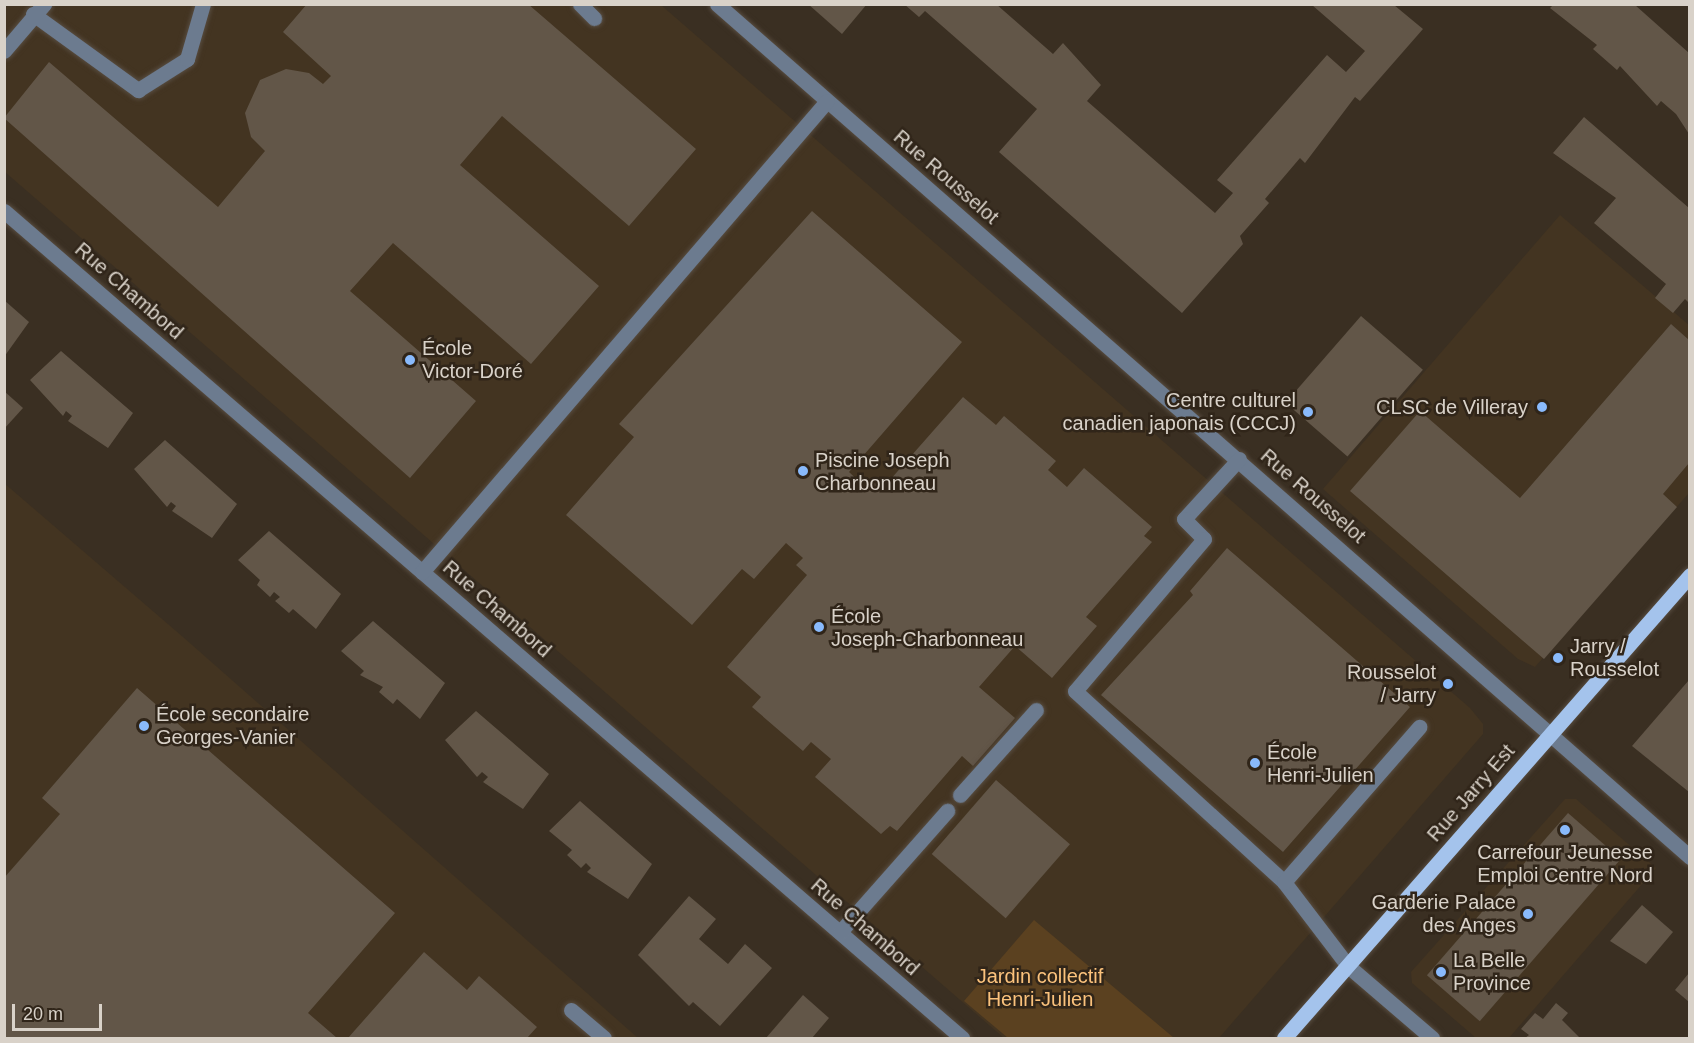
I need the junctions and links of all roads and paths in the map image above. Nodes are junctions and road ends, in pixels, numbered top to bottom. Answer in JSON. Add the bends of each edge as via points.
{"nodes":[{"id":1,"x":203,"y":4,"type":"edge"},
{"id":2,"x":580,"y":4,"type":"edge"},
{"id":3,"x":717,"y":4,"type":"edge"},
{"id":4,"x":38,"y":9,"type":"edge"},
{"id":5,"x":594,"y":18,"type":"dead end"},
{"id":6,"x":4,"y":51,"type":"edge"},
{"id":7,"x":827,"y":100,"type":"junction"},
{"id":8,"x":4,"y":211,"type":"edge"},
{"id":9,"x":1239,"y":459,"type":"junction"},
{"id":10,"x":422,"y":572,"type":"junction"},
{"id":11,"x":1689,"y":575,"type":"edge"},
{"id":12,"x":1036,"y":710,"type":"dead end"},
{"id":13,"x":1419,"y":727,"type":"dead end"},
{"id":14,"x":1550,"y":733,"type":"junction"},
{"id":15,"x":960,"y":795,"type":"dead end"},
{"id":16,"x":947,"y":811,"type":"dead end"},
{"id":17,"x":1689,"y":857,"type":"edge"},
{"id":18,"x":1284,"y":882,"type":"junction"},
{"id":19,"x":840,"y":932,"type":"junction"},
{"id":20,"x":1348,"y":966,"type":"junction"},
{"id":21,"x":571,"y":1010,"type":"dead end"},
{"id":22,"x":604,"y":1038,"type":"edge"},
{"id":23,"x":962,"y":1038,"type":"edge"},
{"id":24,"x":1284,"y":1038,"type":"edge"},
{"id":25,"x":1432,"y":1038,"type":"edge"}],
"edges":[{"from":1,"to":4,"type":"street","via":[[187,59],[138,90]]},
{"from":2,"to":5,"type":"street"},
{"from":3,"to":7,"type":"street","name":"Rue Rousselot"},
{"from":4,"to":6,"type":"street"},
{"from":7,"to":9,"type":"street","name":"Rue Rousselot"},
{"from":7,"to":10,"type":"street"},
{"from":8,"to":10,"type":"street","name":"Rue Chambord"},
{"from":9,"to":14,"type":"street","name":"Rue Rousselot"},
{"from":9,"to":18,"type":"street","via":[[1184,519],[1204,539],[1074,691]]},
{"from":10,"to":19,"type":"street","name":"Rue Chambord"},
{"from":11,"to":14,"type":"main road","name":"Rue Jarry Est"},
{"from":12,"to":15,"type":"street"},
{"from":13,"to":18,"type":"street"},
{"from":14,"to":17,"type":"street","name":"Rue Rousselot"},
{"from":14,"to":20,"type":"main road","name":"Rue Jarry Est"},
{"from":16,"to":19,"type":"street"},
{"from":18,"to":20,"type":"street"},
{"from":19,"to":23,"type":"street","name":"Rue Chambord"},
{"from":20,"to":24,"type":"main road","name":"Rue Jarry Est"},
{"from":20,"to":25,"type":"street"},
{"from":21,"to":22,"type":"street"}]}
